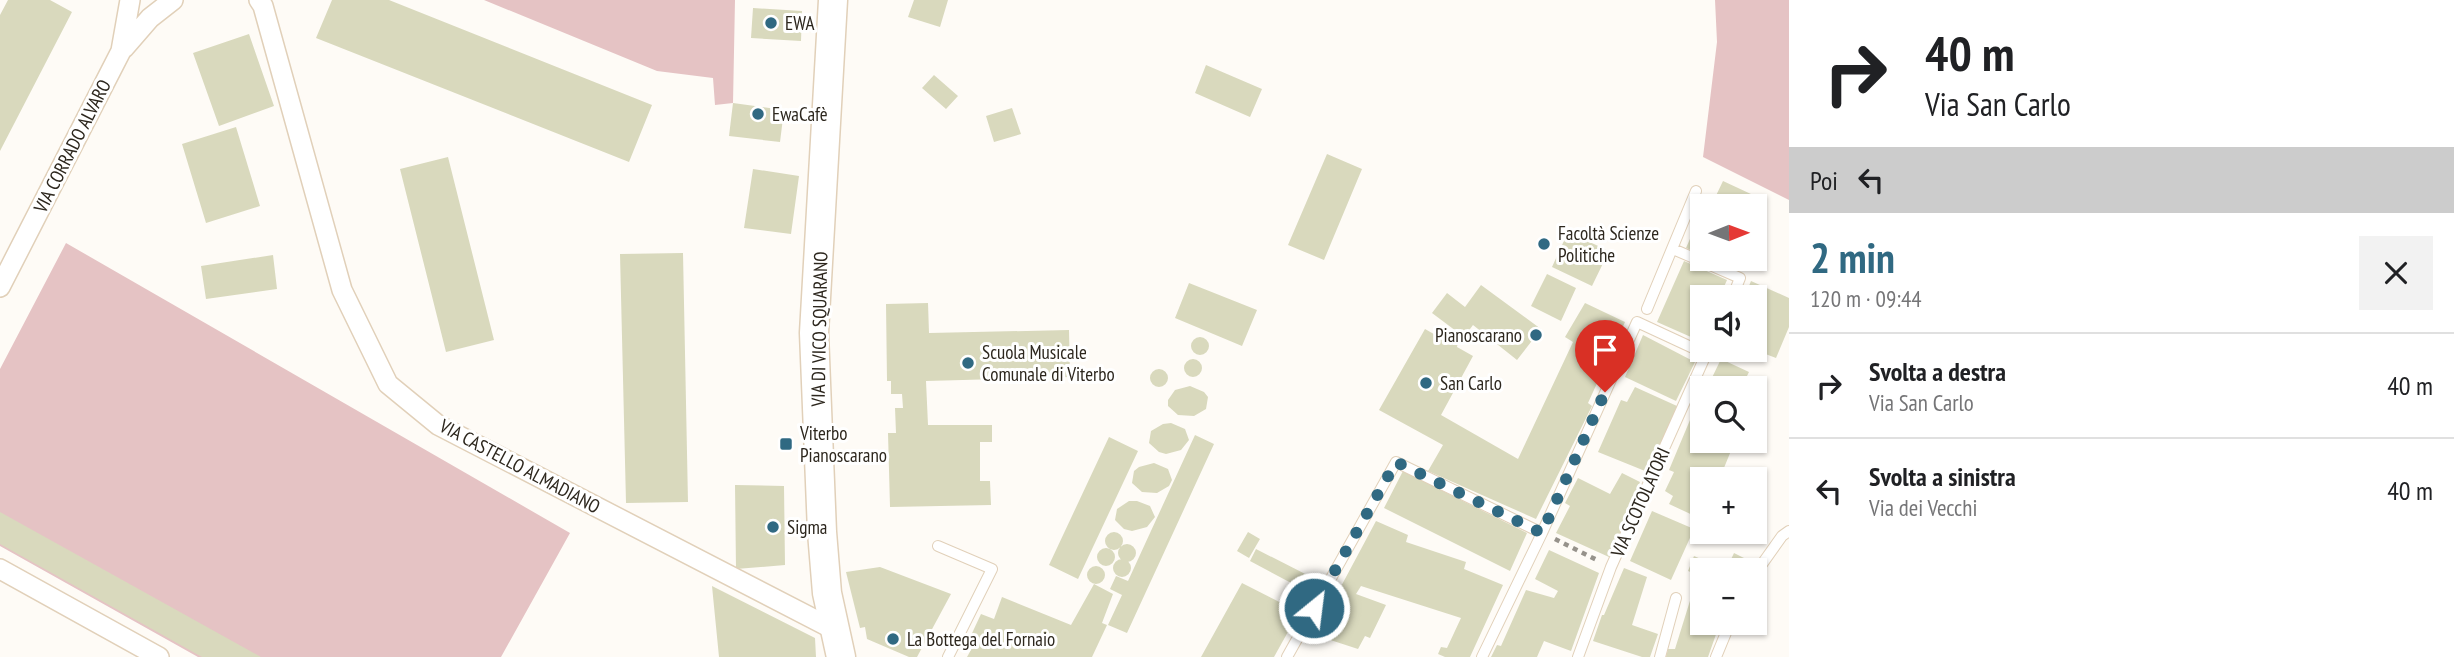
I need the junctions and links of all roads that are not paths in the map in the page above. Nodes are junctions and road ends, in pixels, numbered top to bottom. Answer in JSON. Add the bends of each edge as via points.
{"nodes":[{"id":1,"x":130,"y":0,"type":"edge"},
{"id":2,"x":173,"y":0,"type":"edge"},
{"id":3,"x":833,"y":0,"type":"edge"},
{"id":4,"x":261,"y":2,"type":"edge"},
{"id":5,"x":121,"y":51,"type":"junction"},
{"id":6,"x":1696,"y":191,"type":"dead end"},
{"id":7,"x":1673,"y":249,"type":"junction"},
{"id":8,"x":1737,"y":285,"type":"edge"},
{"id":9,"x":0,"y":287,"type":"edge"},
{"id":10,"x":1647,"y":309,"type":"dead end"},
{"id":11,"x":1690,"y":345,"type":"edge"},
{"id":12,"x":1703,"y":362,"type":"edge"},
{"id":13,"x":1789,"y":531,"type":"edge"},
{"id":14,"x":1542,"y":533,"type":"junction"},
{"id":15,"x":938,"y":546,"type":"dead end"},
{"id":16,"x":1766,"y":558,"type":"edge"},
{"id":17,"x":0,"y":569,"type":"edge"},
{"id":18,"x":1676,"y":598,"type":"dead end"},
{"id":19,"x":834,"y":628,"type":"junction"},
{"id":20,"x":1725,"y":635,"type":"edge"},
{"id":21,"x":127,"y":650,"type":"edge"},
{"id":22,"x":159,"y":657,"type":"edge"},
{"id":23,"x":841,"y":657,"type":"edge"},
{"id":24,"x":948,"y":657,"type":"edge"},
{"id":25,"x":1287,"y":657,"type":"edge"},
{"id":26,"x":1482,"y":657,"type":"edge"},
{"id":27,"x":1578,"y":657,"type":"edge"},
{"id":28,"x":1660,"y":657,"type":"edge"},
{"id":29,"x":1716,"y":657,"type":"edge"}],
"edges":[{"from":1,"to":5,"type":"street","name":"VIA CORRADO ALVARO"},
{"from":2,"to":5,"type":"street"},
{"from":3,"to":19,"type":"main road","name":"VIA DI VICO SQUARANO","via":[[814,333],[822,532]]},
{"from":4,"to":19,"type":"street","name":"VIA CASTELLO ALMADIANO","via":[[342,290],[388,384],[438,425]]},
{"from":5,"to":9,"type":"street","name":"VIA CORRADO ALVARO"},
{"from":6,"to":7,"type":"lane"},
{"from":7,"to":8,"type":"lane","via":[[1740,278]]},
{"from":7,"to":10,"type":"lane"},
{"from":11,"to":14,"type":"lane","via":[[1637,322]]},
{"from":12,"to":27,"type":"lane","name":"VIA SCOTOLATORI","via":[[1612,567]]},
{"from":13,"to":16,"type":"lane"},
{"from":14,"to":25,"type":"lane","via":[[1396,462]]},
{"from":14,"to":26,"type":"lane"},
{"from":15,"to":24,"type":"lane","via":[[992,569]]},
{"from":17,"to":21,"type":"street"},
{"from":18,"to":28,"type":"lane"},
{"from":19,"to":23,"type":"main road","name":"VIA DI VICO SQUARANO"},
{"from":20,"to":29,"type":"lane"},
{"from":21,"to":22,"type":"street"}]}
